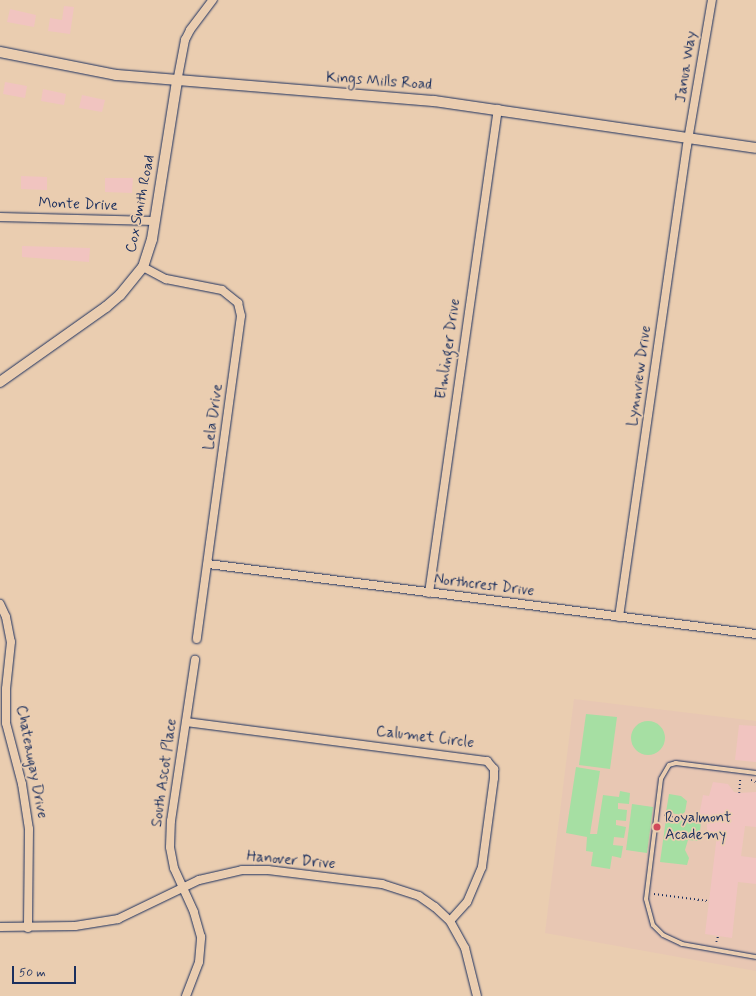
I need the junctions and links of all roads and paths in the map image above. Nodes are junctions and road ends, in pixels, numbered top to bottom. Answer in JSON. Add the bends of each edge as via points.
{"nodes":[{"id":1,"x":213,"y":0,"type":"edge"},
{"id":2,"x":712,"y":0,"type":"edge"},
{"id":3,"x":0,"y":52,"type":"edge"},
{"id":4,"x":177,"y":82,"type":"junction"},
{"id":5,"x":498,"y":109,"type":"junction"},
{"id":6,"x":689,"y":138,"type":"junction"},
{"id":7,"x":756,"y":148,"type":"edge"},
{"id":8,"x":0,"y":217,"type":"edge"},
{"id":9,"x":154,"y":222,"type":"junction"},
{"id":10,"x":143,"y":267,"type":"junction"},
{"id":11,"x":0,"y":382,"type":"edge"},
{"id":12,"x":208,"y":564,"type":"junction"},
{"id":13,"x":429,"y":593,"type":"junction"},
{"id":14,"x":0,"y":604,"type":"edge"},
{"id":15,"x":619,"y":617,"type":"junction"},
{"id":16,"x":756,"y":634,"type":"edge"},
{"id":17,"x":197,"y":639,"type":"dead end"},
{"id":18,"x":195,"y":660,"type":"dead end"},
{"id":19,"x":186,"y":722,"type":"junction"},
{"id":20,"x":756,"y":773,"type":"edge"},
{"id":21,"x":740,"y":778,"type":"dead end"},
{"id":22,"x":751,"y":780,"type":"dead end"},
{"id":23,"x":756,"y":782,"type":"edge"},
{"id":24,"x":739,"y":793,"type":"dead end"},
{"id":25,"x":664,"y":815,"type":"dead end"},
{"id":26,"x":706,"y":821,"type":"dead end"},
{"id":27,"x":182,"y":888,"type":"junction"},
{"id":28,"x":654,"y":894,"type":"dead end"},
{"id":29,"x":709,"y":901,"type":"dead end"},
{"id":30,"x":450,"y":922,"type":"junction"},
{"id":31,"x":0,"y":927,"type":"edge"},
{"id":32,"x":28,"y":928,"type":"junction"},
{"id":33,"x":718,"y":936,"type":"dead end"},
{"id":34,"x":716,"y":942,"type":"dead end"},
{"id":35,"x":756,"y":957,"type":"edge"},
{"id":36,"x":187,"y":996,"type":"edge"},
{"id":37,"x":477,"y":996,"type":"edge"}],
"edges":[{"from":1,"to":4,"type":"street","via":[[188,35]]},
{"from":2,"to":6,"type":"street","name":"Janua Way"},
{"from":3,"to":4,"type":"street","name":"Kings Mills Road","via":[[116,75]]},
{"from":4,"to":5,"type":"street","name":"Kings Mills Road","via":[[434,101]]},
{"from":4,"to":9,"type":"street","name":"Cox Smith Road"},
{"from":5,"to":6,"type":"street","name":"Kings Mills Road"},
{"from":5,"to":13,"type":"street","name":"Elmlinger Drive"},
{"from":6,"to":7,"type":"street","name":"Kings Mills Road"},
{"from":6,"to":15,"type":"street","name":"Lynnview Drive"},
{"from":8,"to":9,"type":"street","name":"Monte Drive"},
{"from":9,"to":10,"type":"street","name":"Cox Smith Road","via":[[150,250]]},
{"from":10,"to":11,"type":"street","name":"Cox Smith Road","via":[[120,295],[106,307]]},
{"from":10,"to":12,"type":"street","name":"Lela Drive","via":[[166,279],[222,290],[234,297],[240,309],[241,329]]},
{"from":12,"to":13,"type":"street","name":"Northcrest Drive"},
{"from":12,"to":17,"type":"street","name":"Lela Drive"},
{"from":13,"to":15,"type":"street","name":"Northcrest Drive"},
{"from":14,"to":32,"type":"street","name":"Chateaugay Drive","via":[[6,617],[11,642],[6,689],[6,723],[28,816]]},
{"from":15,"to":16,"type":"street","name":"Northcrest Drive"},
{"from":18,"to":19,"type":"street","name":"South Ascot Place"},
{"from":19,"to":27,"type":"street","name":"South Ascot Place","via":[[170,847],[174,868]]},
{"from":19,"to":30,"type":"street","name":"Calumet Circle","via":[[487,761],[494,769],[494,778],[482,868],[468,902]]},
{"from":20,"to":35,"type":"lane","via":[[676,763],[669,765],[661,779],[646,899],[654,925],[664,935],[682,944]]},
{"from":21,"to":24,"type":"path"},
{"from":22,"to":23,"type":"path"},
{"from":25,"to":26,"type":"path"},
{"from":27,"to":30,"type":"street","name":"Hanover Drive","via":[[217,874],[242,870],[300,874],[395,887],[424,900]]},
{"from":27,"to":32,"type":"street","name":"Hanover Drive","via":[[118,919],[75,926]]},
{"from":27,"to":36,"type":"street","name":"South Ascot Place","via":[[194,912],[201,937],[199,962]]},
{"from":28,"to":29,"type":"path"},
{"from":30,"to":37,"type":"street","name":"Hanover Drive","via":[[465,948]]},
{"from":31,"to":32,"type":"street","name":"Hanover Drive"},
{"from":33,"to":34,"type":"path"}]}
